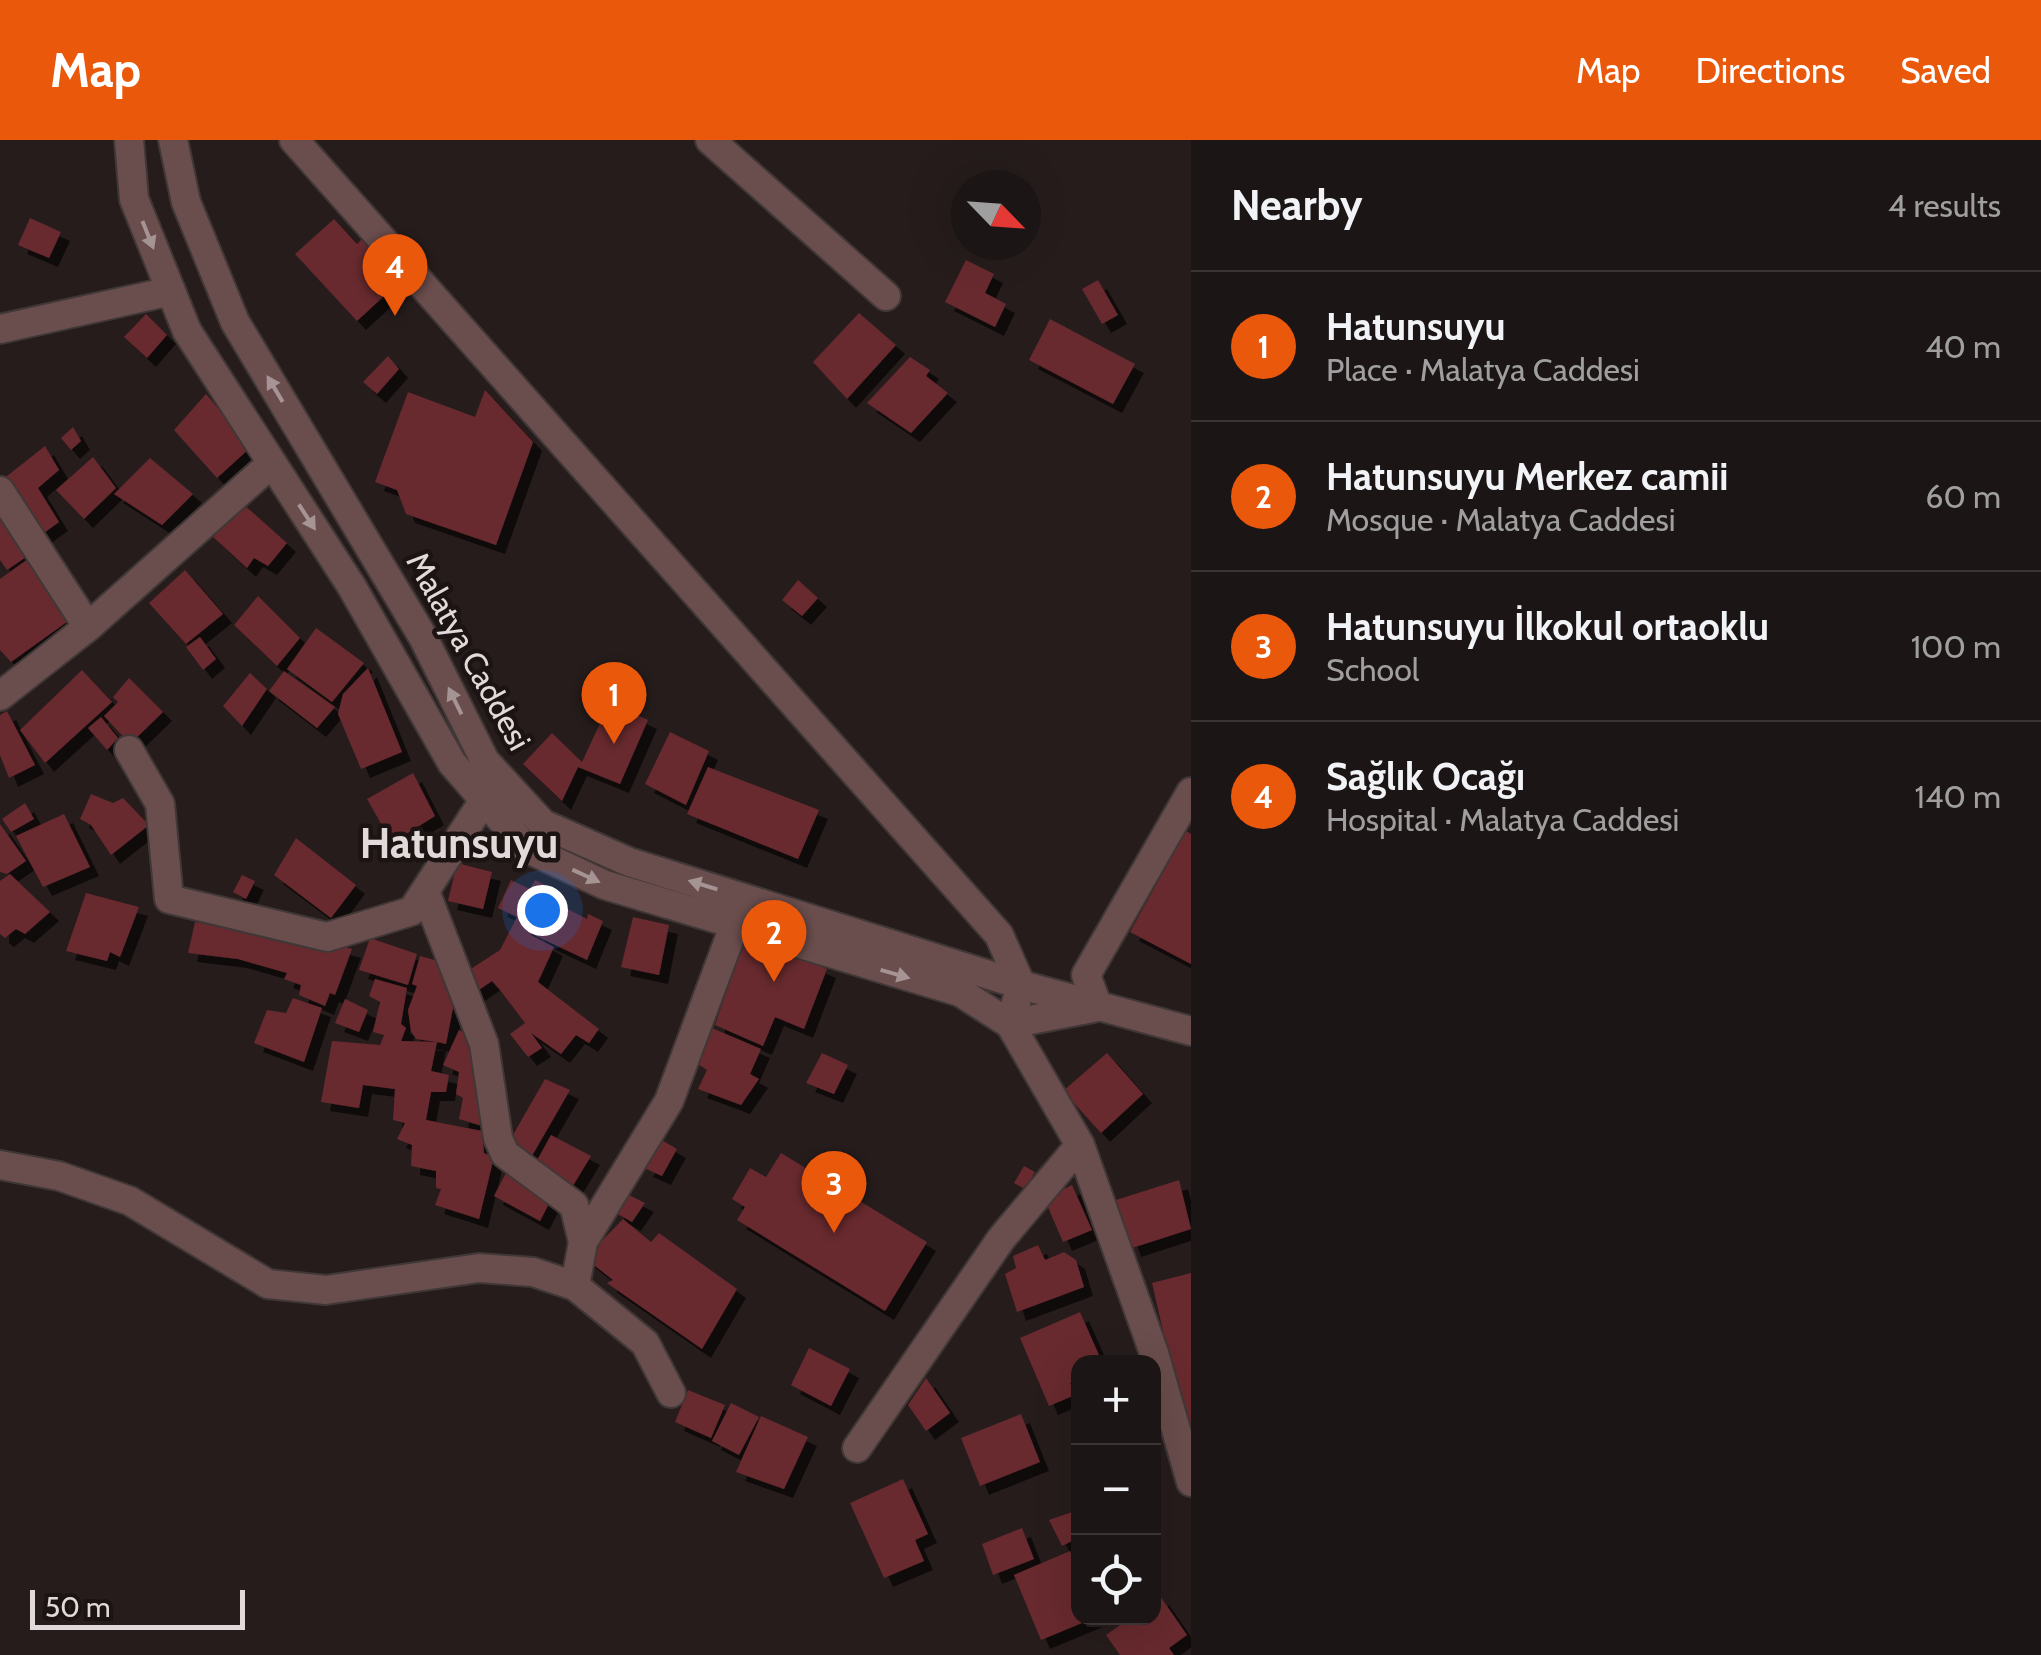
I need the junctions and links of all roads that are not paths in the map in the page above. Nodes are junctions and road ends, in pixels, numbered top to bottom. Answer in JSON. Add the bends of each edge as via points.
{"nodes":[{"id":1,"x":129,"y":140,"type":"edge"},
{"id":2,"x":173,"y":140,"type":"edge"},
{"id":3,"x":294,"y":140,"type":"edge"},
{"id":4,"x":710,"y":140,"type":"edge"},
{"id":5,"x":171,"y":291,"type":"junction"},
{"id":6,"x":886,"y":296,"type":"dead end"},
{"id":7,"x":0,"y":330,"type":"edge"},
{"id":8,"x":272,"y":463,"type":"junction"},
{"id":9,"x":0,"y":490,"type":"edge"},
{"id":10,"x":88,"y":627,"type":"junction"},
{"id":11,"x":1,"y":694,"type":"edge"},
{"id":12,"x":129,"y":750,"type":"dead end"},
{"id":13,"x":1191,"y":792,"type":"edge"},
{"id":14,"x":484,"y":800,"type":"junction"},
{"id":15,"x":424,"y":905,"type":"junction"},
{"id":16,"x":736,"y":921,"type":"junction"},
{"id":17,"x":1021,"y":985,"type":"junction"},
{"id":18,"x":1098,"y":1007,"type":"junction"},
{"id":19,"x":1010,"y":1024,"type":"junction"},
{"id":20,"x":1191,"y":1031,"type":"edge"},
{"id":21,"x":1080,"y":1145,"type":"junction"},
{"id":22,"x":0,"y":1164,"type":"edge"},
{"id":23,"x":583,"y":1242,"type":"junction"},
{"id":24,"x":575,"y":1286,"type":"junction"},
{"id":25,"x":671,"y":1393,"type":"dead end"},
{"id":26,"x":857,"y":1448,"type":"dead end"},
{"id":27,"x":1191,"y":1482,"type":"edge"}],
"edges":[{"from":1,"to":5,"type":"street","one_way":true,"via":[[134,199]]},
{"from":17,"to":2,"type":"street","name":"Malatya Caddesi","one_way":true,"via":[[629,862],[543,824],[485,761],[423,637],[235,322],[186,202]]},
{"from":3,"to":17,"type":"street","via":[[999,935]]},
{"from":4,"to":6,"type":"street"},
{"from":5,"to":7,"type":"street"},
{"from":5,"to":8,"type":"street","via":[[186,331]]},
{"from":8,"to":10,"type":"street"},
{"from":8,"to":14,"type":"street","one_way":true,"via":[[352,586],[452,763]]},
{"from":9,"to":10,"type":"street"},
{"from":10,"to":11,"type":"street"},
{"from":12,"to":15,"type":"street","via":[[160,804],[169,899],[326,938]]},
{"from":13,"to":18,"type":"street","via":[[1086,975]]},
{"from":14,"to":15,"type":"street"},
{"from":14,"to":16,"type":"street","one_way":true,"via":[[526,848],[604,885]]},
{"from":15,"to":23,"type":"street","via":[[484,1044],[505,1154],[574,1205]]},
{"from":16,"to":19,"type":"street","one_way":true,"via":[[960,992]]},
{"from":16,"to":23,"type":"street","via":[[670,1100]]},
{"from":17,"to":18,"type":"street","name":"Malatya Caddesi"},
{"from":17,"to":19,"type":"street"},
{"from":18,"to":19,"type":"street"},
{"from":18,"to":20,"type":"street","name":"Malatya Caddesi"},
{"from":19,"to":21,"type":"street"},
{"from":21,"to":26,"type":"street","via":[[1001,1240]]},
{"from":21,"to":27,"type":"street","via":[[1154,1353]]},
{"from":22,"to":24,"type":"street","via":[[130,1201],[268,1284],[326,1290],[479,1268],[533,1272]]},
{"from":23,"to":24,"type":"street"},
{"from":24,"to":25,"type":"street","via":[[645,1343]]}]}
